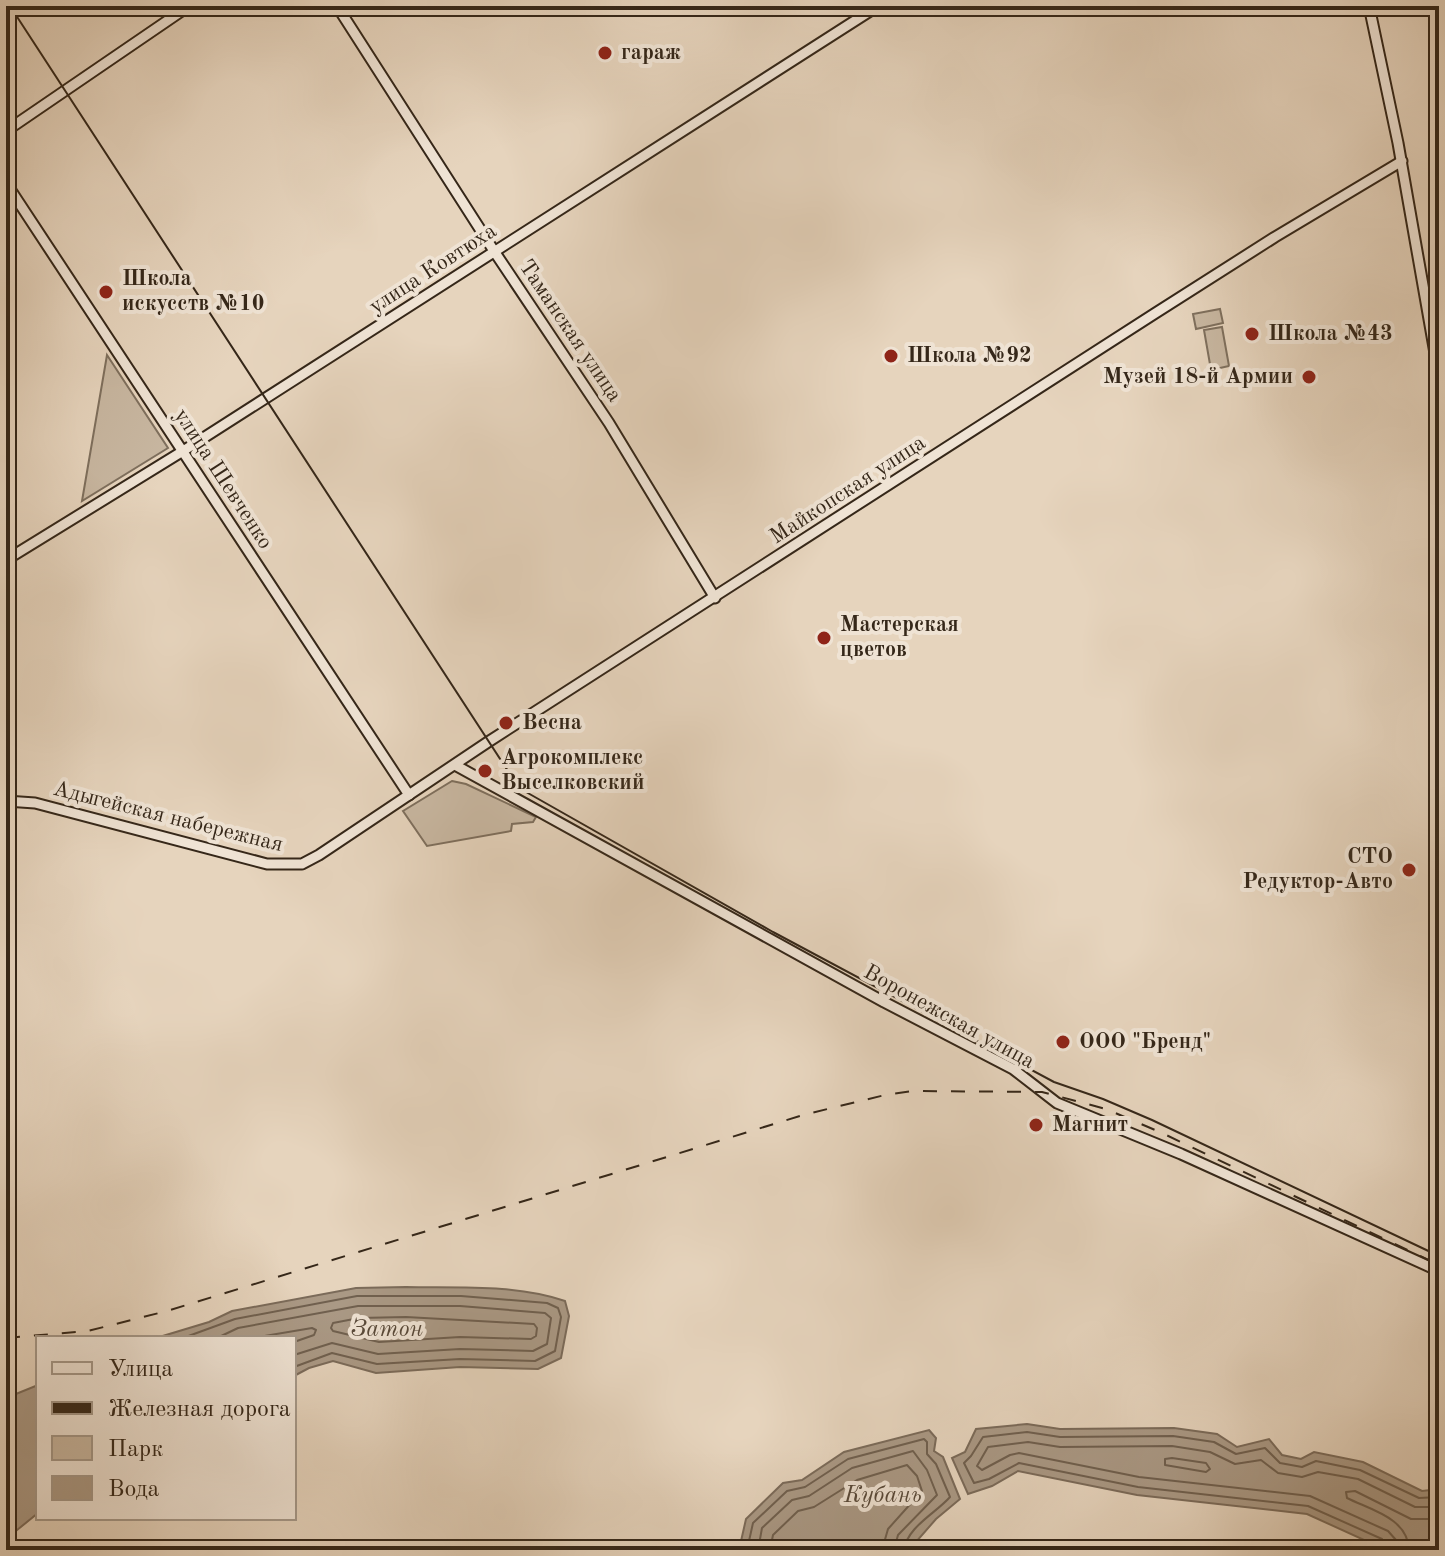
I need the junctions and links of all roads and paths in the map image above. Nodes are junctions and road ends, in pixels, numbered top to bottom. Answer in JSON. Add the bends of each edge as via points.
{"nodes":[{"id":1,"x":189,"y":6,"type":"edge"},
{"id":2,"x":337,"y":6,"type":"edge"},
{"id":3,"x":878,"y":6,"type":"edge"},
{"id":4,"x":1369,"y":6,"type":"edge"},
{"id":5,"x":6,"y":131,"type":"edge"},
{"id":6,"x":1402,"y":161,"type":"junction"},
{"id":7,"x":6,"y":183,"type":"edge"},
{"id":8,"x":494,"y":251,"type":"junction"},
{"id":9,"x":1439,"y":376,"type":"edge"},
{"id":10,"x":183,"y":451,"type":"junction"},
{"id":11,"x":6,"y":560,"type":"edge"},
{"id":12,"x":715,"y":598,"type":"junction"},
{"id":13,"x":455,"y":765,"type":"junction"},
{"id":14,"x":409,"y":795,"type":"junction"},
{"id":15,"x":6,"y":801,"type":"edge"},
{"id":16,"x":319,"y":855,"type":"joint"},
{"id":17,"x":1439,"y":1271,"type":"edge"}],
"edges":[{"from":1,"to":5,"type":"street"},
{"from":2,"to":8,"type":"street","name":"Таманская улица"},
{"from":3,"to":8,"type":"street","name":"улица Ковтюха"},
{"from":4,"to":6,"type":"street"},
{"from":6,"to":9,"type":"street"},
{"from":6,"to":12,"type":"street","name":"Майкопская улица","via":[[1264,244]]},
{"from":7,"to":10,"type":"street","name":"улица Шевченко"},
{"from":8,"to":10,"type":"street","name":"улица Ковтюха"},
{"from":8,"to":12,"type":"street","name":"Таманская улица","via":[[609,423]]},
{"from":10,"to":11,"type":"street","name":"улица Ковтюха"},
{"from":10,"to":14,"type":"street","name":"улица Шевченко"},
{"from":12,"to":13,"type":"street","name":"Майкопская улица"},
{"from":13,"to":14,"type":"street","name":"Майкопская улица"},
{"from":13,"to":17,"type":"street","name":"Воронежская улица","via":[[1013,1069],[1057,1103]]},
{"from":14,"to":16,"type":"street","name":"Майкопская улица"},
{"from":15,"to":16,"type":"street","name":"Адыгейская набережная","via":[[35,803],[267,864],[302,864]]}]}
